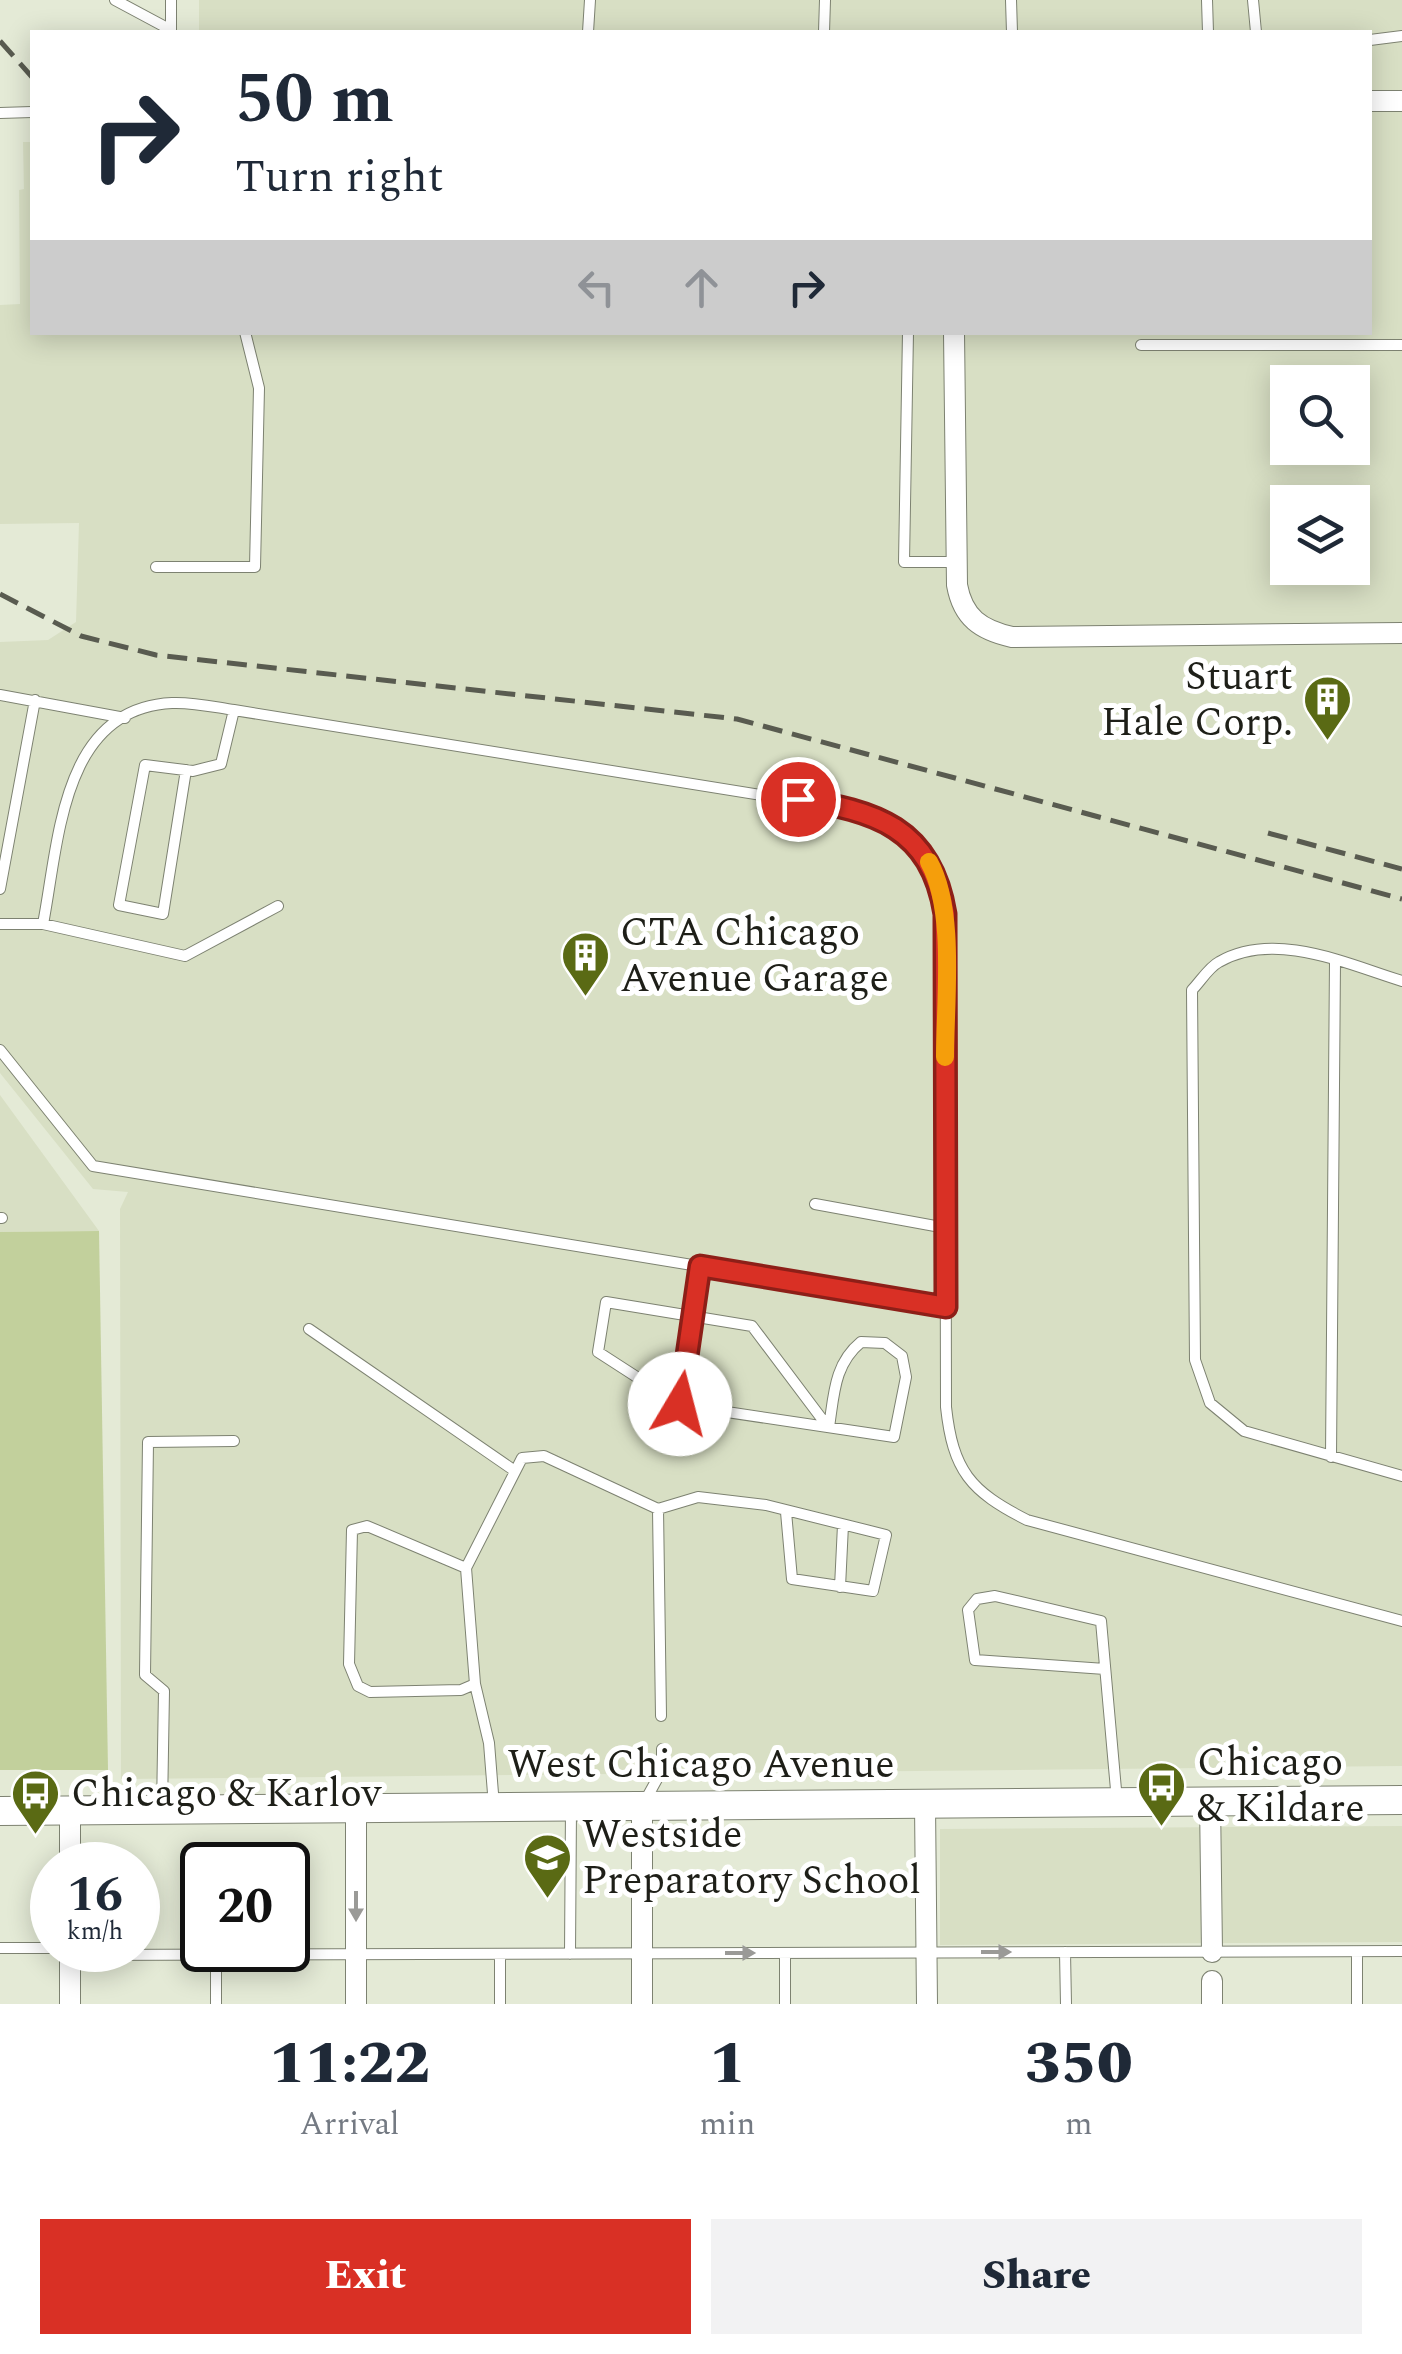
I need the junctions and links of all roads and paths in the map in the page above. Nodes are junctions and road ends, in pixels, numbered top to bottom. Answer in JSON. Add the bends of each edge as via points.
{"nodes":[{"id":1,"x":115,"y":0,"type":"edge"},
{"id":2,"x":171,"y":0,"type":"edge"},
{"id":3,"x":590,"y":0,"type":"edge"},
{"id":4,"x":825,"y":0,"type":"edge"},
{"id":5,"x":1011,"y":0,"type":"edge"},
{"id":6,"x":1207,"y":0,"type":"edge"},
{"id":7,"x":1253,"y":0,"type":"edge"},
{"id":8,"x":168,"y":30,"type":"edge"},
{"id":9,"x":170,"y":30,"type":"edge"},
{"id":10,"x":588,"y":30,"type":"edge"},
{"id":11,"x":824,"y":30,"type":"edge"},
{"id":12,"x":1012,"y":30,"type":"edge"},
{"id":13,"x":1208,"y":30,"type":"edge"},
{"id":14,"x":1256,"y":30,"type":"edge"},
{"id":15,"x":1402,"y":36,"type":"edge"},
{"id":16,"x":1372,"y":40,"type":"edge"},
{"id":17,"x":1372,"y":101,"type":"edge"},
{"id":18,"x":1402,"y":101,"type":"edge"},
{"id":19,"x":30,"y":112,"type":"edge"},
{"id":20,"x":0,"y":113,"type":"edge"},
{"id":21,"x":246,"y":335,"type":"edge"},
{"id":22,"x":908,"y":335,"type":"edge"},
{"id":23,"x":954,"y":335,"type":"edge"},
{"id":24,"x":1402,"y":344,"type":"edge"},
{"id":25,"x":1141,"y":345,"type":"dead end"},
{"id":26,"x":956,"y":562,"type":"junction"},
{"id":27,"x":156,"y":568,"type":"dead end"},
{"id":28,"x":1402,"y":633,"type":"edge"},
{"id":29,"x":0,"y":694,"type":"edge"},
{"id":30,"x":34,"y":700,"type":"junction"},
{"id":31,"x":234,"y":710,"type":"junction"},
{"id":32,"x":125,"y":718,"type":"junction"},
{"id":33,"x":186,"y":770,"type":"junction"},
{"id":34,"x":0,"y":889,"type":"edge"},
{"id":35,"x":278,"y":906,"type":"dead end"},
{"id":36,"x":0,"y":924,"type":"edge"},
{"id":37,"x":43,"y":924,"type":"junction"},
{"id":38,"x":1334,"y":960,"type":"junction"},
{"id":39,"x":1402,"y":981,"type":"edge"},
{"id":40,"x":0,"y":1050,"type":"edge"},
{"id":41,"x":815,"y":1204,"type":"dead end"},
{"id":42,"x":946,"y":1228,"type":"junction"},
{"id":43,"x":700,"y":1266,"type":"junction"},
{"id":44,"x":946,"y":1307,"type":"junction"},
{"id":45,"x":692,"y":1316,"type":"junction"},
{"id":46,"x":309,"y":1329,"type":"dead end"},
{"id":47,"x":680,"y":1404,"type":"junction"},
{"id":48,"x":829,"y":1427,"type":"junction"},
{"id":49,"x":234,"y":1442,"type":"dead end"},
{"id":50,"x":1330,"y":1457,"type":"junction"},
{"id":51,"x":515,"y":1471,"type":"junction"},
{"id":52,"x":1402,"y":1476,"type":"edge"},
{"id":53,"x":658,"y":1509,"type":"junction"},
{"id":54,"x":786,"y":1512,"type":"junction"},
{"id":55,"x":843,"y":1525,"type":"junction"},
{"id":56,"x":466,"y":1568,"type":"junction"},
{"id":57,"x":840,"y":1587,"type":"junction"},
{"id":58,"x":1402,"y":1621,"type":"edge"},
{"id":59,"x":1105,"y":1668,"type":"junction"},
{"id":60,"x":475,"y":1684,"type":"junction"},
{"id":61,"x":661,"y":1716,"type":"dead end"},
{"id":62,"x":662,"y":1749,"type":"dead end"},
{"id":63,"x":1402,"y":1800,"type":"edge"},
{"id":64,"x":1210,"y":1801,"type":"junction"},
{"id":65,"x":1117,"y":1802,"type":"junction"},
{"id":66,"x":925,"y":1804,"type":"junction"},
{"id":67,"x":570,"y":1806,"type":"junction"},
{"id":68,"x":642,"y":1806,"type":"junction"},
{"id":69,"x":494,"y":1807,"type":"junction"},
{"id":70,"x":356,"y":1808,"type":"junction"},
{"id":71,"x":70,"y":1810,"type":"junction"},
{"id":72,"x":162,"y":1810,"type":"junction"},
{"id":73,"x":0,"y":1811,"type":"edge"},
{"id":74,"x":70,"y":1842,"type":"edge"},
{"id":75,"x":0,"y":1948,"type":"edge"},
{"id":76,"x":30,"y":1949,"type":"edge"},
{"id":77,"x":1402,"y":1951,"type":"edge"},
{"id":78,"x":1065,"y":1952,"type":"junction"},
{"id":79,"x":1212,"y":1952,"type":"junction"},
{"id":80,"x":1357,"y":1952,"type":"junction"},
{"id":81,"x":642,"y":1953,"type":"junction"},
{"id":82,"x":784,"y":1953,"type":"junction"},
{"id":83,"x":926,"y":1953,"type":"junction"},
{"id":84,"x":310,"y":1954,"type":"edge"},
{"id":85,"x":356,"y":1954,"type":"junction"},
{"id":86,"x":500,"y":1954,"type":"junction"},
{"id":87,"x":570,"y":1954,"type":"junction"},
{"id":88,"x":66,"y":1972,"type":"edge"},
{"id":89,"x":216,"y":1972,"type":"edge"},
{"id":90,"x":1212,"y":1981,"type":"dead end"},
{"id":91,"x":70,"y":2004,"type":"edge"},
{"id":92,"x":216,"y":2004,"type":"edge"},
{"id":93,"x":356,"y":2004,"type":"edge"},
{"id":94,"x":500,"y":2004,"type":"edge"},
{"id":95,"x":642,"y":2004,"type":"edge"},
{"id":96,"x":784,"y":2004,"type":"edge"},
{"id":97,"x":927,"y":2004,"type":"edge"},
{"id":98,"x":1066,"y":2004,"type":"edge"},
{"id":99,"x":1212,"y":2004,"type":"edge"},
{"id":100,"x":1357,"y":2004,"type":"edge"}],
"edges":[{"from":1,"to":8,"type":"lane"},
{"from":2,"to":9,"type":"lane"},
{"from":3,"to":10,"type":"lane"},
{"from":4,"to":11,"type":"lane"},
{"from":5,"to":12,"type":"lane"},
{"from":6,"to":13,"type":"lane"},
{"from":7,"to":14,"type":"lane"},
{"from":15,"to":16,"type":"lane"},
{"from":17,"to":18,"type":"street"},
{"from":19,"to":20,"type":"lane"},
{"from":21,"to":27,"type":"lane","via":[[259,388],[255,567]]},
{"from":22,"to":26,"type":"lane","via":[[904,562]]},
{"from":23,"to":26,"type":"street"},
{"from":24,"to":25,"type":"lane"},
{"from":26,"to":28,"type":"street","via":[[960,604],[970,619],[1012,637]]},
{"from":29,"to":30,"type":"lane"},
{"from":30,"to":32,"type":"lane"},
{"from":30,"to":34,"type":"lane"},
{"from":31,"to":32,"type":"lane","via":[[170,703]]},
{"from":31,"to":33,"type":"lane","via":[[221,764]]},
{"from":31,"to":42,"type":"lane","via":[[835,804],[891,825],[931,865],[945,914]]},
{"from":32,"to":37,"type":"lane","via":[[86,751],[71,780]]},
{"from":33,"to":33,"type":"lane","via":[[145,765],[119,905],[163,914]]},
{"from":35,"to":37,"type":"lane","via":[[186,956]]},
{"from":36,"to":37,"type":"lane"},
{"from":38,"to":39,"type":"lane"},
{"from":38,"to":50,"type":"lane"},
{"from":38,"to":50,"type":"lane","via":[[1270,946],[1218,962],[1192,990],[1195,1360],[1210,1403],[1244,1431]]},
{"from":40,"to":43,"type":"lane","via":[[93,1166]]},
{"from":41,"to":42,"type":"lane"},
{"from":42,"to":44,"type":"lane"},
{"from":43,"to":44,"type":"lane"},
{"from":43,"to":45,"type":"lane"},
{"from":44,"to":58,"type":"lane","via":[[949,1437],[970,1483],[996,1504],[1026,1520]]},
{"from":45,"to":47,"type":"lane"},
{"from":45,"to":47,"type":"lane","via":[[606,1302],[598,1352]]},
{"from":45,"to":48,"type":"lane","via":[[752,1326]]},
{"from":46,"to":51,"type":"lane"},
{"from":47,"to":48,"type":"lane"},
{"from":48,"to":48,"type":"lane","via":[[894,1438],[906,1377],[902,1356],[885,1343],[861,1342],[846,1354]]},
{"from":49,"to":72,"type":"lane","via":[[148,1442],[145,1675],[164,1692]]},
{"from":50,"to":52,"type":"lane"},
{"from":51,"to":53,"type":"lane","via":[[522,1458],[544,1456]]},
{"from":51,"to":56,"type":"lane"},
{"from":53,"to":54,"type":"lane","via":[[698,1496]]},
{"from":53,"to":61,"type":"lane"},
{"from":54,"to":55,"type":"lane"},
{"from":54,"to":57,"type":"lane","via":[[792,1579]]},
{"from":55,"to":57,"type":"lane"},
{"from":55,"to":57,"type":"lane","via":[[886,1535],[873,1592]]},
{"from":56,"to":60,"type":"lane"},
{"from":56,"to":60,"type":"lane","via":[[367,1526],[352,1530],[349,1664],[358,1686],[370,1692]]},
{"from":59,"to":59,"type":"lane","via":[[1100,1621],[995,1596],[968,1610],[975,1660]]},
{"from":59,"to":65,"type":"lane"},
{"from":60,"to":69,"type":"lane"},
{"from":62,"to":68,"type":"lane","via":[[662,1770]]},
{"from":63,"to":64,"type":"main road","name":"West Chicago Avenue"},
{"from":64,"to":65,"type":"main road","name":"West Chicago Avenue"},
{"from":64,"to":79,"type":"street"},
{"from":65,"to":66,"type":"main road","name":"West Chicago Avenue"},
{"from":66,"to":68,"type":"main road","name":"West Chicago Avenue"},
{"from":66,"to":83,"type":"street"},
{"from":67,"to":68,"type":"main road","name":"West Chicago Avenue"},
{"from":67,"to":69,"type":"main road","name":"West Chicago Avenue"},
{"from":67,"to":87,"type":"lane"},
{"from":68,"to":81,"type":"street"},
{"from":69,"to":70,"type":"main road","name":"West Chicago Avenue"},
{"from":70,"to":72,"type":"main road","name":"West Chicago Avenue"},
{"from":70,"to":85,"type":"street","one_way":true},
{"from":71,"to":72,"type":"main road","name":"West Chicago Avenue"},
{"from":71,"to":73,"type":"main road","name":"West Chicago Avenue"},
{"from":71,"to":74,"type":"street"},
{"from":75,"to":76,"type":"lane"},
{"from":77,"to":80,"type":"lane"},
{"from":78,"to":79,"type":"lane"},
{"from":83,"to":78,"type":"lane","one_way":true},
{"from":78,"to":98,"type":"lane"},
{"from":79,"to":80,"type":"lane"},
{"from":80,"to":100,"type":"lane"},
{"from":81,"to":82,"type":"lane","one_way":true},
{"from":81,"to":87,"type":"lane"},
{"from":81,"to":95,"type":"street"},
{"from":82,"to":83,"type":"lane"},
{"from":82,"to":96,"type":"lane"},
{"from":83,"to":97,"type":"street"},
{"from":84,"to":85,"type":"lane"},
{"from":85,"to":86,"type":"lane"},
{"from":85,"to":93,"type":"street"},
{"from":86,"to":87,"type":"lane"},
{"from":86,"to":94,"type":"lane"},
{"from":88,"to":91,"type":"street"},
{"from":89,"to":92,"type":"lane"},
{"from":90,"to":99,"type":"street"}]}
